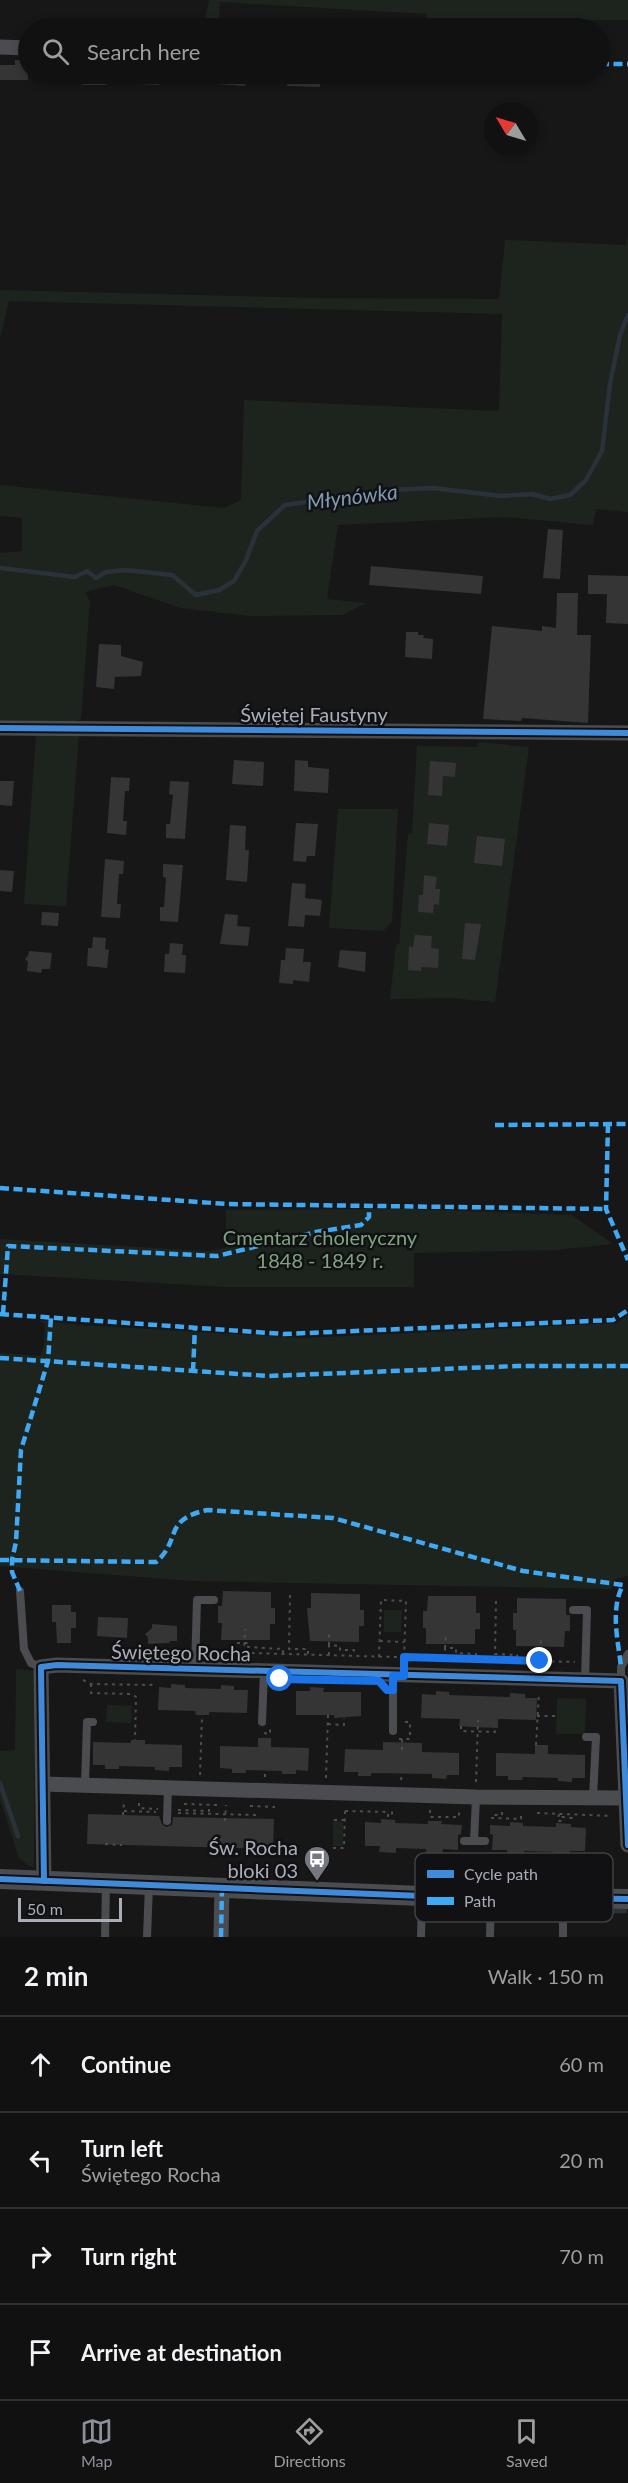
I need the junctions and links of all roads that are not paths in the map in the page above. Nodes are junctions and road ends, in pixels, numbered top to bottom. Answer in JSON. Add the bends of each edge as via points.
{"nodes":[{"id":1,"x":0,"y":47,"type":"edge"},
{"id":2,"x":18,"y":48,"type":"edge"},
{"id":3,"x":0,"y":729,"type":"edge"},
{"id":4,"x":628,"y":733,"type":"edge"},
{"id":5,"x":20,"y":1591,"type":"dead end"},
{"id":6,"x":214,"y":1600,"type":"dead end"},
{"id":7,"x":573,"y":1610,"type":"dead end"},
{"id":8,"x":628,"y":1654,"type":"edge"},
{"id":9,"x":41,"y":1667,"type":"junction"},
{"id":10,"x":195,"y":1669,"type":"junction"},
{"id":11,"x":264,"y":1671,"type":"junction"},
{"id":12,"x":392,"y":1676,"type":"junction"},
{"id":13,"x":581,"y":1680,"type":"junction"},
{"id":14,"x":621,"y":1681,"type":"junction"},
{"id":15,"x":93,"y":1722,"type":"dead end"},
{"id":16,"x":266,"y":1722,"type":"road end"},
{"id":17,"x":393,"y":1735,"type":"road end"},
{"id":18,"x":586,"y":1737,"type":"dead end"},
{"id":19,"x":43,"y":1784,"type":"junction"},
{"id":20,"x":85,"y":1785,"type":"junction"},
{"id":21,"x":168,"y":1786,"type":"junction"},
{"id":22,"x":476,"y":1797,"type":"junction"},
{"id":23,"x":593,"y":1798,"type":"junction"},
{"id":24,"x":626,"y":1798,"type":"junction"},
{"id":25,"x":167,"y":1821,"type":"dead end"},
{"id":26,"x":464,"y":1841,"type":"dead end"},
{"id":27,"x":474,"y":1841,"type":"junction"},
{"id":28,"x":485,"y":1841,"type":"dead end"},
{"id":29,"x":628,"y":1845,"type":"edge"},
{"id":30,"x":0,"y":1879,"type":"edge"},
{"id":31,"x":44,"y":1881,"type":"junction"},
{"id":32,"x":106,"y":1883,"type":"junction"},
{"id":33,"x":149,"y":1885,"type":"junction"},
{"id":34,"x":222,"y":1888,"type":"junction"},
{"id":35,"x":415,"y":1896,"type":"edge"},
{"id":36,"x":421,"y":1922,"type":"edge"},
{"id":37,"x":490,"y":1922,"type":"edge"},
{"id":38,"x":105,"y":1937,"type":"edge"},
{"id":39,"x":147,"y":1937,"type":"edge"},
{"id":40,"x":221,"y":1937,"type":"edge"},
{"id":41,"x":421,"y":1937,"type":"edge"},
{"id":42,"x":490,"y":1937,"type":"edge"}],
"edges":[{"from":1,"to":2,"type":"street"},
{"from":3,"to":4,"type":"street","name":"Świętej Faustyny"},
{"from":5,"to":9,"type":"lane","via":[[24,1649],[31,1664]]},
{"from":6,"to":10,"type":"lane","via":[[197,1600]]},
{"from":7,"to":13,"type":"lane","via":[[587,1610]]},
{"from":8,"to":14,"type":"lane","via":[[621,1667]]},
{"from":9,"to":10,"type":"street","name":"Świętego Rocha"},
{"from":9,"to":19,"type":"street"},
{"from":10,"to":11,"type":"street","name":"Świętego Rocha"},
{"from":11,"to":12,"type":"street","name":"Świętego Rocha"},
{"from":11,"to":16,"type":"lane"},
{"from":12,"to":13,"type":"street","name":"Świętego Rocha"},
{"from":12,"to":17,"type":"lane"},
{"from":13,"to":14,"type":"street","name":"Świętego Rocha"},
{"from":14,"to":24,"type":"street"},
{"from":15,"to":20,"type":"lane","via":[[87,1722]]},
{"from":18,"to":23,"type":"lane","via":[[596,1737]]},
{"from":19,"to":20,"type":"street"},
{"from":19,"to":31,"type":"street"},
{"from":20,"to":21,"type":"street"},
{"from":21,"to":22,"type":"street"},
{"from":21,"to":25,"type":"lane"},
{"from":22,"to":23,"type":"street"},
{"from":22,"to":27,"type":"lane"},
{"from":23,"to":24,"type":"street"},
{"from":24,"to":29,"type":"street"},
{"from":26,"to":27,"type":"lane"},
{"from":27,"to":28,"type":"lane"},
{"from":30,"to":31,"type":"street"},
{"from":31,"to":32,"type":"street"},
{"from":32,"to":33,"type":"street"},
{"from":32,"to":38,"type":"lane"},
{"from":33,"to":34,"type":"street"},
{"from":33,"to":39,"type":"lane"},
{"from":34,"to":35,"type":"street"},
{"from":34,"to":40,"type":"street"},
{"from":36,"to":41,"type":"lane"},
{"from":37,"to":42,"type":"lane"}]}
